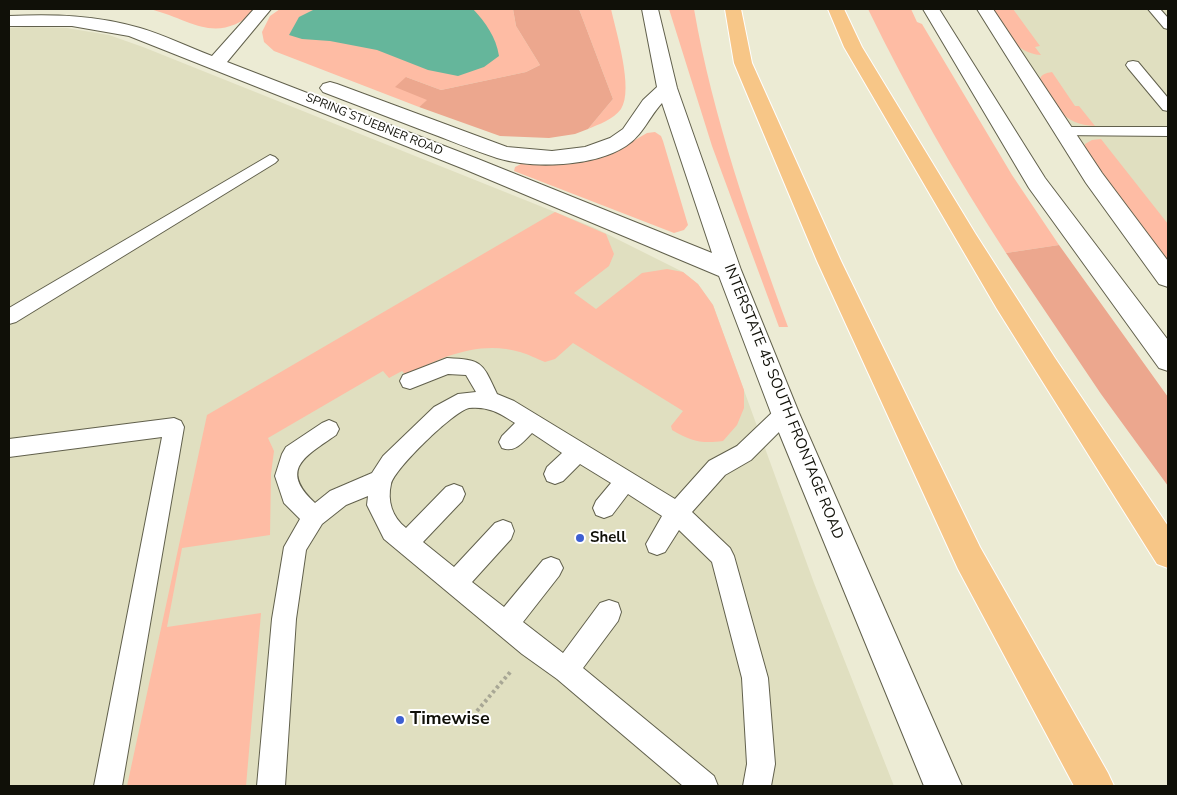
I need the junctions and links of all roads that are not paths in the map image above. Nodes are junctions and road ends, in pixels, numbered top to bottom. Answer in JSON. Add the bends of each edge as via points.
{"nodes":[{"id":1,"x":97,"y":9,"type":"edge"},
{"id":2,"x":263,"y":9,"type":"edge"},
{"id":3,"x":650,"y":9,"type":"edge"},
{"id":4,"x":733,"y":9,"type":"edge"},
{"id":5,"x":836,"y":9,"type":"edge"},
{"id":6,"x":931,"y":9,"type":"edge"},
{"id":7,"x":985,"y":9,"type":"edge"},
{"id":8,"x":1154,"y":9,"type":"edge"},
{"id":9,"x":9,"y":21,"type":"edge"},
{"id":10,"x":157,"y":23,"type":"dead end"},
{"id":11,"x":1168,"y":25,"type":"edge"},
{"id":12,"x":218,"y":52,"type":"junction"},
{"id":13,"x":1133,"y":65,"type":"dead end"},
{"id":14,"x":667,"y":88,"type":"junction"},
{"id":15,"x":1168,"y":107,"type":"edge"},
{"id":16,"x":1063,"y":132,"type":"junction"},
{"id":17,"x":1168,"y":132,"type":"edge"},
{"id":18,"x":270,"y":160,"type":"dead end"},
{"id":19,"x":729,"y":270,"type":"junction"},
{"id":20,"x":1168,"y":278,"type":"edge"},
{"id":21,"x":9,"y":317,"type":"edge"},
{"id":22,"x":1168,"y":360,"type":"edge"},
{"id":23,"x":410,"y":381,"type":"dead end"},
{"id":24,"x":490,"y":400,"type":"junction"},
{"id":25,"x":785,"y":413,"type":"junction"},
{"id":26,"x":530,"y":422,"type":"junction"},
{"id":27,"x":328,"y":429,"type":"dead end"},
{"id":28,"x":509,"y":442,"type":"dead end"},
{"id":29,"x":9,"y":448,"type":"edge"},
{"id":30,"x":578,"y":451,"type":"junction"},
{"id":31,"x":555,"y":474,"type":"dead end"},
{"id":32,"x":380,"y":480,"type":"junction"},
{"id":33,"x":625,"y":482,"type":"junction"},
{"id":34,"x":454,"y":494,"type":"dead end"},
{"id":35,"x":604,"y":508,"type":"dead end"},
{"id":36,"x":677,"y":513,"type":"junction"},
{"id":37,"x":314,"y":517,"type":"junction"},
{"id":38,"x":503,"y":532,"type":"dead end"},
{"id":39,"x":407,"y":543,"type":"junction"},
{"id":40,"x":657,"y":544,"type":"dead end"},
{"id":41,"x":1168,"y":554,"type":"edge"},
{"id":42,"x":551,"y":568,"type":"dead end"},
{"id":43,"x":455,"y":583,"type":"junction"},
{"id":44,"x":609,"y":612,"type":"dead end"},
{"id":45,"x":506,"y":624,"type":"junction"},
{"id":46,"x":566,"y":670,"type":"junction"},
{"id":47,"x":938,"y":785,"type":"edge"},
{"id":48,"x":108,"y":786,"type":"edge"},
{"id":49,"x":271,"y":786,"type":"edge"},
{"id":50,"x":704,"y":786,"type":"edge"},
{"id":51,"x":757,"y":786,"type":"edge"},
{"id":52,"x":1096,"y":786,"type":"edge"}],
"edges":[{"from":1,"to":10,"type":"main road"},
{"from":2,"to":12,"type":"main road"},
{"from":3,"to":14,"type":"main road","name":"INTERSTATE 45 SOUTH FRONTAGE ROAD"},
{"from":4,"to":52,"type":"highway","via":[[743,63],[834,270],[970,558]]},
{"from":5,"to":41,"type":"highway","via":[[853,47],[991,279]]},
{"from":6,"to":22,"type":"main road","via":[[1037,183]]},
{"from":7,"to":16,"type":"main road"},
{"from":8,"to":11,"type":"lane"},
{"from":9,"to":12,"type":"main road","name":"SPRING STUEBNER ROAD","via":[[42,19],[103,24]]},
{"from":12,"to":14,"type":"main road","name":"SPRING STUEBNER ROAD","via":[[525,158],[578,155],[616,142],[632,130],[649,105]]},
{"from":12,"to":19,"type":"main road","name":"SPRING STUEBNER ROAD","via":[[471,164]]},
{"from":13,"to":15,"type":"lane"},
{"from":14,"to":19,"type":"main road","name":"INTERSTATE 45 SOUTH FRONTAGE ROAD"},
{"from":16,"to":17,"type":"lane"},
{"from":16,"to":20,"type":"main road"},
{"from":18,"to":21,"type":"lane"},
{"from":19,"to":25,"type":"main road","name":"INTERSTATE 45 SOUTH FRONTAGE ROAD"},
{"from":23,"to":24,"type":"lane","via":[[446,366],[470,367],[480,378]]},
{"from":24,"to":26,"type":"lane"},
{"from":24,"to":32,"type":"lane","via":[[465,400],[441,413],[391,463]]},
{"from":25,"to":36,"type":"lane","via":[[744,453],[717,468]]},
{"from":25,"to":47,"type":"main road","name":"INTERSTATE 45 SOUTH FRONTAGE ROAD"},
{"from":26,"to":28,"type":"lane"},
{"from":26,"to":30,"type":"lane"},
{"from":27,"to":37,"type":"lane","via":[[293,454],[286,476],[292,496]]},
{"from":29,"to":48,"type":"lane","via":[[174,427]]},
{"from":30,"to":31,"type":"lane"},
{"from":30,"to":33,"type":"lane"},
{"from":32,"to":37,"type":"lane","via":[[338,498]]},
{"from":32,"to":39,"type":"lane","via":[[378,505],[392,531]]},
{"from":33,"to":35,"type":"lane"},
{"from":33,"to":36,"type":"lane"},
{"from":34,"to":39,"type":"lane"},
{"from":36,"to":40,"type":"lane"},
{"from":36,"to":51,"type":"lane","via":[[722,556],[755,678],[761,764]]},
{"from":37,"to":49,"type":"lane","via":[[295,547],[284,619]]},
{"from":38,"to":43,"type":"lane"},
{"from":39,"to":43,"type":"lane"},
{"from":42,"to":45,"type":"lane"},
{"from":43,"to":45,"type":"lane"},
{"from":44,"to":46,"type":"lane"},
{"from":45,"to":46,"type":"lane"},
{"from":46,"to":50,"type":"lane"}]}
